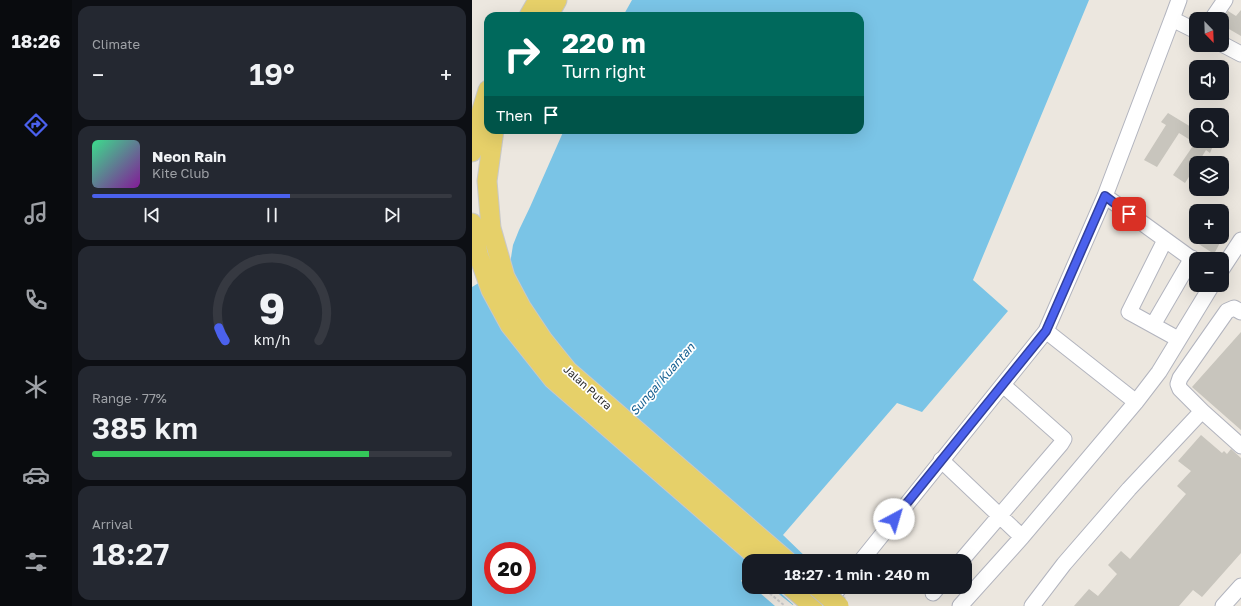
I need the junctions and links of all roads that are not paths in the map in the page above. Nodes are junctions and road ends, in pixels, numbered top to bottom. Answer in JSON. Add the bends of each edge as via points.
{"nodes":[{"id":1,"x":538,"y":0,"type":"edge"},
{"id":2,"x":557,"y":0,"type":"edge"},
{"id":3,"x":1179,"y":0,"type":"edge"},
{"id":4,"x":1225,"y":0,"type":"edge"},
{"id":5,"x":531,"y":12,"type":"edge"},
{"id":6,"x":550,"y":12,"type":"edge"},
{"id":7,"x":1217,"y":12,"type":"edge"},
{"id":8,"x":1172,"y":19,"type":"junction"},
{"id":9,"x":1189,"y":28,"type":"edge"},
{"id":10,"x":1229,"y":48,"type":"edge"},
{"id":11,"x":1241,"y":54,"type":"edge"},
{"id":12,"x":484,"y":102,"type":"edge"},
{"id":13,"x":493,"y":134,"type":"edge"},
{"id":14,"x":472,"y":152,"type":"edge"},
{"id":15,"x":1105,"y":196,"type":"junction"},
{"id":16,"x":472,"y":223,"type":"edge"},
{"id":17,"x":1165,"y":240,"type":"junction"},
{"id":18,"x":1241,"y":240,"type":"edge"},
{"id":19,"x":1189,"y":257,"type":"edge"},
{"id":20,"x":1229,"y":258,"type":"edge"},
{"id":21,"x":1189,"y":268,"type":"edge"},
{"id":22,"x":1208,"y":292,"type":"edge"},
{"id":23,"x":1241,"y":312,"type":"edge"},
{"id":24,"x":1153,"y":325,"type":"junction"},
{"id":25,"x":1046,"y":331,"type":"junction"},
{"id":26,"x":1178,"y":339,"type":"junction"},
{"id":27,"x":1002,"y":386,"type":"junction"},
{"id":28,"x":1136,"y":402,"type":"junction"},
{"id":29,"x":1202,"y":411,"type":"junction"},
{"id":30,"x":1241,"y":446,"type":"edge"},
{"id":31,"x":941,"y":460,"type":"junction"},
{"id":32,"x":1000,"y":516,"type":"junction"},
{"id":33,"x":1022,"y":536,"type":"junction"},
{"id":34,"x":754,"y":554,"type":"edge"},
{"id":35,"x":779,"y":554,"type":"edge"},
{"id":36,"x":867,"y":554,"type":"edge"},
{"id":37,"x":967,"y":554,"type":"edge"},
{"id":38,"x":1241,"y":586,"type":"edge"},
{"id":39,"x":799,"y":594,"type":"edge"},
{"id":40,"x":825,"y":594,"type":"edge"},
{"id":41,"x":834,"y":594,"type":"edge"},
{"id":42,"x":813,"y":606,"type":"edge"},
{"id":43,"x":824,"y":606,"type":"edge"},
{"id":44,"x":839,"y":606,"type":"edge"},
{"id":45,"x":960,"y":606,"type":"edge"},
{"id":46,"x":1032,"y":606,"type":"edge"},
{"id":47,"x":1223,"y":606,"type":"edge"}],
"edges":[{"from":1,"to":5,"type":"main road"},
{"from":2,"to":6,"type":"main road"},
{"from":3,"to":8,"type":"street"},
{"from":4,"to":7,"type":"street"},
{"from":8,"to":9,"type":"street"},
{"from":8,"to":15,"type":"street"},
{"from":10,"to":11,"type":"street"},
{"from":12,"to":14,"type":"main road","via":[[476,126]]},
{"from":13,"to":35,"type":"main road","name":"Jalan Putra","via":[[487,181],[491,228],[505,277],[543,340],[568,371]]},
{"from":15,"to":17,"type":"street"},
{"from":15,"to":25,"type":"street"},
{"from":16,"to":34,"type":"main road","name":"Jalan Putra","via":[[478,254],[491,290],[510,325],[553,379]]},
{"from":17,"to":19,"type":"street"},
{"from":17,"to":24,"type":"street","via":[[1129,312]]},
{"from":18,"to":20,"type":"street"},
{"from":21,"to":24,"type":"street"},
{"from":22,"to":26,"type":"street"},
{"from":23,"to":29,"type":"street","via":[[1234,308],[1227,311],[1180,378],[1180,389]]},
{"from":24,"to":26,"type":"street"},
{"from":25,"to":27,"type":"street"},
{"from":25,"to":28,"type":"street"},
{"from":26,"to":28,"type":"street","via":[[1159,372]]},
{"from":27,"to":31,"type":"street"},
{"from":27,"to":32,"type":"street","via":[[1064,438]]},
{"from":28,"to":33,"type":"street"},
{"from":29,"to":30,"type":"street"},
{"from":29,"to":46,"type":"street","via":[[1129,489],[1069,558]]},
{"from":31,"to":32,"type":"street"},
{"from":31,"to":36,"type":"street"},
{"from":32,"to":33,"type":"street"},
{"from":32,"to":37,"type":"street"},
{"from":33,"to":45,"type":"street"},
{"from":38,"to":47,"type":"street"},
{"from":39,"to":42,"type":"main road"},
{"from":40,"to":44,"type":"main road","bridge":true},
{"from":41,"to":43,"type":"street"}]}
